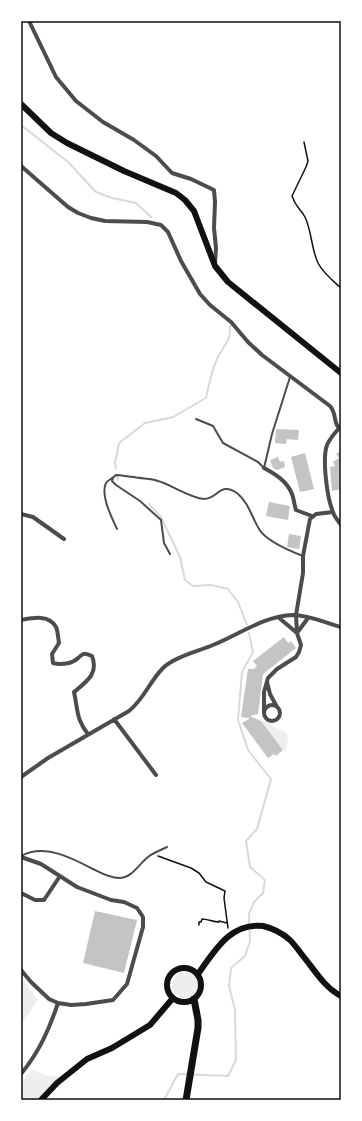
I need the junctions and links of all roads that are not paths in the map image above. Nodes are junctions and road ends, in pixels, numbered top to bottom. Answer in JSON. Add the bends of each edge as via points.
{"nodes":[{"id":1,"x":29,"y":21,"type":"edge"},
{"id":2,"x":21,"y":104,"type":"edge"},
{"id":3,"x":21,"y":166,"type":"edge"},
{"id":4,"x":215,"y":266,"type":"junction"},
{"id":5,"x":341,"y":373,"type":"edge"},
{"id":6,"x":290,"y":376,"type":"junction"},
{"id":7,"x":196,"y":419,"type":"dead end"},
{"id":8,"x":340,"y":427,"type":"edge"},
{"id":9,"x":264,"y":468,"type":"junction"},
{"id":10,"x":113,"y":478,"type":"junction"},
{"id":11,"x":333,"y":512,"type":"junction"},
{"id":12,"x":21,"y":514,"type":"edge"},
{"id":13,"x":312,"y":516,"type":"junction"},
{"id":14,"x":341,"y":525,"type":"edge"},
{"id":15,"x":117,"y":529,"type":"dead end"},
{"id":16,"x":64,"y":539,"type":"dead end"},
{"id":17,"x":170,"y":554,"type":"dead end"},
{"id":18,"x":303,"y":556,"type":"junction"},
{"id":19,"x":296,"y":615,"type":"junction"},
{"id":20,"x":278,"y":617,"type":"junction"},
{"id":21,"x":308,"y":618,"type":"junction"},
{"id":22,"x":21,"y":620,"type":"edge"},
{"id":23,"x":341,"y":627,"type":"edge"},
{"id":24,"x":297,"y":633,"type":"junction"},
{"id":25,"x":267,"y":681,"type":"junction"},
{"id":26,"x":277,"y":708,"type":"junction"},
{"id":27,"x":264,"y":712,"type":"junction"},
{"id":28,"x":114,"y":719,"type":"junction"},
{"id":29,"x":88,"y":734,"type":"junction"},
{"id":30,"x":156,"y":775,"type":"dead end"},
{"id":31,"x":21,"y":777,"type":"edge"},
{"id":32,"x":167,"y":848,"type":"dead end"},
{"id":33,"x":21,"y":856,"type":"edge"},
{"id":34,"x":60,"y":876,"type":"junction"},
{"id":35,"x":21,"y":893,"type":"edge"},
{"id":36,"x":21,"y":970,"type":"edge"},
{"id":37,"x":198,"y":974,"type":"junction"},
{"id":38,"x":341,"y":996,"type":"edge"},
{"id":39,"x":173,"y":998,"type":"junction"},
{"id":40,"x":194,"y":999,"type":"junction"},
{"id":41,"x":58,"y":1003,"type":"junction"},
{"id":42,"x":21,"y":1074,"type":"edge"},
{"id":43,"x":41,"y":1100,"type":"edge"},
{"id":44,"x":186,"y":1100,"type":"edge"}],
"edges":[{"from":1,"to":4,"type":"street","via":[[56,77],[76,101],[103,122],[156,156],[172,173],[214,190]]},
{"from":2,"to":4,"type":"main road","via":[[51,133],[67,144],[176,193],[185,200],[194,210]]},
{"from":3,"to":6,"type":"street","via":[[68,208],[78,213],[91,218],[147,222],[161,226],[168,232],[200,294],[231,322],[248,342]]},
{"from":4,"to":5,"type":"main road","via":[[228,282]]},
{"from":6,"to":8,"type":"street","via":[[333,409],[336,424]]},
{"from":6,"to":9,"type":"lane"},
{"from":7,"to":9,"type":"lane","via":[[213,426],[223,443]]},
{"from":8,"to":11,"type":"street","via":[[332,435],[324,455]]},
{"from":9,"to":13,"type":"street","via":[[284,482],[292,494],[296,510]]},
{"from":10,"to":15,"type":"lane","via":[[106,483],[104,492]]},
{"from":10,"to":17,"type":"lane","via":[[112,481],[116,485],[140,501],[161,520],[164,543]]},
{"from":10,"to":18,"type":"lane","via":[[116,475],[125,475],[158,480],[202,499],[229,489],[243,499],[264,535]]},
{"from":11,"to":13,"type":"street"},
{"from":11,"to":14,"type":"street"},
{"from":12,"to":16,"type":"street","via":[[33,516]]},
{"from":13,"to":18,"type":"street"},
{"from":18,"to":19,"type":"street","via":[[303,574]]},
{"from":19,"to":20,"type":"street"},
{"from":19,"to":21,"type":"street"},
{"from":19,"to":24,"type":"street"},
{"from":20,"to":24,"type":"street"},
{"from":20,"to":28,"type":"street","via":[[169,663],[136,705]]},
{"from":21,"to":23,"type":"street"},
{"from":21,"to":24,"type":"street"},
{"from":22,"to":29,"type":"street","via":[[36,617],[48,620],[56,627],[59,642],[52,654],[54,663],[67,664],[82,654],[92,656],[95,663],[93,673],[74,692],[78,718]]},
{"from":24,"to":25,"type":"street","via":[[300,645],[296,657],[277,669]]},
{"from":25,"to":26,"type":"street"},
{"from":25,"to":27,"type":"street"},
{"from":26,"to":27,"type":"street","via":[[269,706]]},
{"from":26,"to":27,"type":"street","via":[[280,715],[274,721],[267,719]]},
{"from":28,"to":29,"type":"street"},
{"from":28,"to":30,"type":"street"},
{"from":29,"to":31,"type":"street"},
{"from":32,"to":33,"type":"lane","via":[[148,856],[127,877],[119,878],[106,875],[64,855],[45,851]]},
{"from":33,"to":34,"type":"street","via":[[41,864]]},
{"from":34,"to":35,"type":"street","via":[[44,900],[35,900]]},
{"from":34,"to":41,"type":"street","via":[[77,887],[137,908],[143,917],[144,927],[127,984],[113,1000],[71,1005]]},
{"from":36,"to":41,"type":"street","via":[[49,999]]},
{"from":37,"to":38,"type":"main road","via":[[222,942],[232,934],[242,928],[266,927],[289,940],[325,984]]},
{"from":37,"to":39,"type":"main road","via":[[184,968],[179,968],[171,974],[168,989]]},
{"from":37,"to":40,"type":"main road","via":[[201,986]]},
{"from":39,"to":40,"type":"main road","via":[[182,1002]]},
{"from":39,"to":43,"type":"main road","via":[[150,1025],[87,1059],[57,1083]]},
{"from":40,"to":44,"type":"main road","via":[[198,1028]]},
{"from":41,"to":42,"type":"street","via":[[34,1058]]}]}
